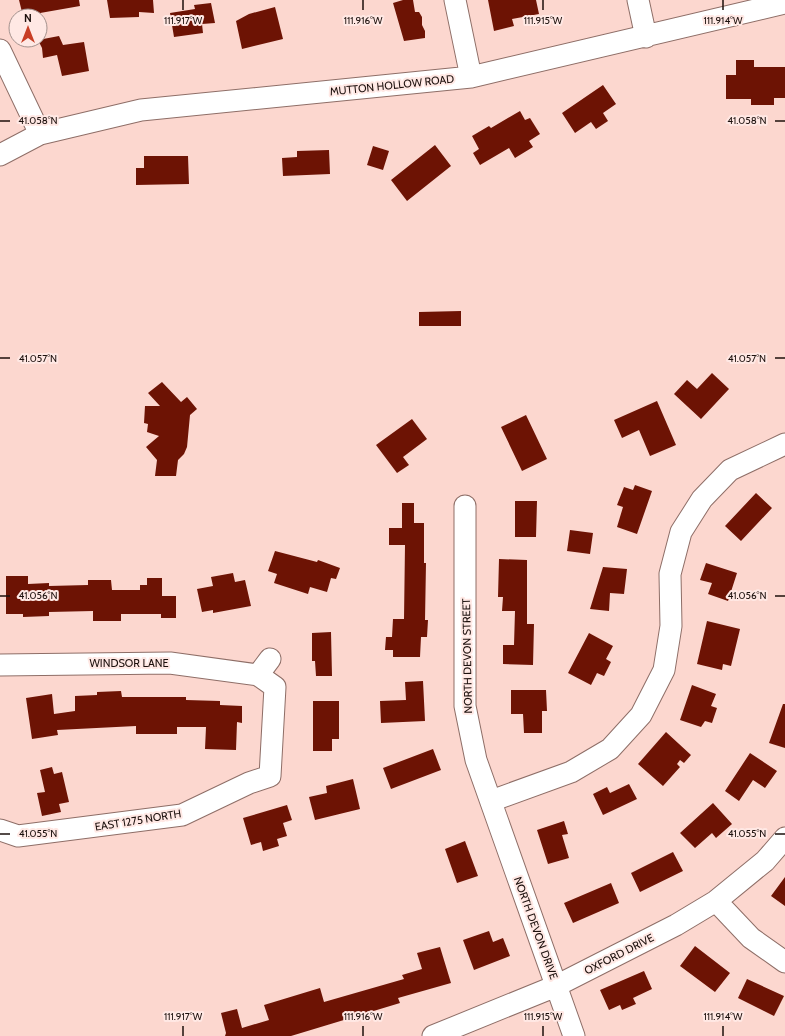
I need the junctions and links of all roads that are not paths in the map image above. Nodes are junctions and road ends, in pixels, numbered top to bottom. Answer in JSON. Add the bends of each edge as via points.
{"nodes":[{"id":1,"x":455,"y":0,"type":"edge"},
{"id":2,"x":638,"y":0,"type":"edge"},
{"id":3,"x":785,"y":3,"type":"edge"},
{"id":4,"x":646,"y":37,"type":"junction"},
{"id":5,"x":0,"y":50,"type":"edge"},
{"id":6,"x":471,"y":77,"type":"junction"},
{"id":7,"x":40,"y":134,"type":"junction"},
{"id":8,"x":0,"y":155,"type":"edge"},
{"id":9,"x":785,"y":444,"type":"edge"},
{"id":10,"x":466,"y":506,"type":"dead end"},
{"id":11,"x":0,"y":665,"type":"edge"},
{"id":12,"x":270,"y":776,"type":"joint"},
{"id":13,"x":491,"y":801,"type":"junction"},
{"id":14,"x":0,"y":830,"type":"edge"},
{"id":15,"x":785,"y":838,"type":"edge"},
{"id":16,"x":515,"y":871,"type":"joint"},
{"id":17,"x":716,"y":901,"type":"junction"},
{"id":18,"x":785,"y":962,"type":"edge"},
{"id":19,"x":556,"y":986,"type":"junction"},
{"id":20,"x":432,"y":1036,"type":"edge"},
{"id":21,"x":574,"y":1036,"type":"edge"}],
"edges":[{"from":1,"to":6,"type":"street"},
{"from":2,"to":4,"type":"street"},
{"from":3,"to":4,"type":"street","name":"MUTTON HOLLOW ROAD"},
{"from":4,"to":6,"type":"street","name":"MUTTON HOLLOW ROAD"},
{"from":5,"to":7,"type":"street"},
{"from":6,"to":7,"type":"street","name":"MUTTON HOLLOW ROAD","via":[[141,110]]},
{"from":7,"to":8,"type":"street","name":"MUTTON HOLLOW ROAD"},
{"from":9,"to":13,"type":"street","via":[[730,470],[702,499],[681,532],[670,574],[671,626],[664,670],[641,716],[610,749],[570,772]]},
{"from":10,"to":13,"type":"street","name":"NORTH DEVON STREET","via":[[466,706],[476,760]]},
{"from":11,"to":12,"type":"street","name":"WINDSOR LANE","via":[[170,663],[264,667],[275,687]]},
{"from":12,"to":14,"type":"street","name":"EAST 1275 NORTH","via":[[249,783],[182,815],[18,836]]},
{"from":13,"to":16,"type":"street","name":"NORTH DEVON STREET"},
{"from":15,"to":17,"type":"street","name":"OXFORD DRIVE","via":[[765,861]]},
{"from":16,"to":19,"type":"street","name":"NORTH DEVON DRIVE"},
{"from":17,"to":18,"type":"street","via":[[751,938]]},
{"from":17,"to":19,"type":"street","name":"OXFORD DRIVE","via":[[676,925]]},
{"from":19,"to":20,"type":"street","name":"OXFORD DRIVE"},
{"from":19,"to":21,"type":"street","name":"NORTH DEVON DRIVE"}]}
